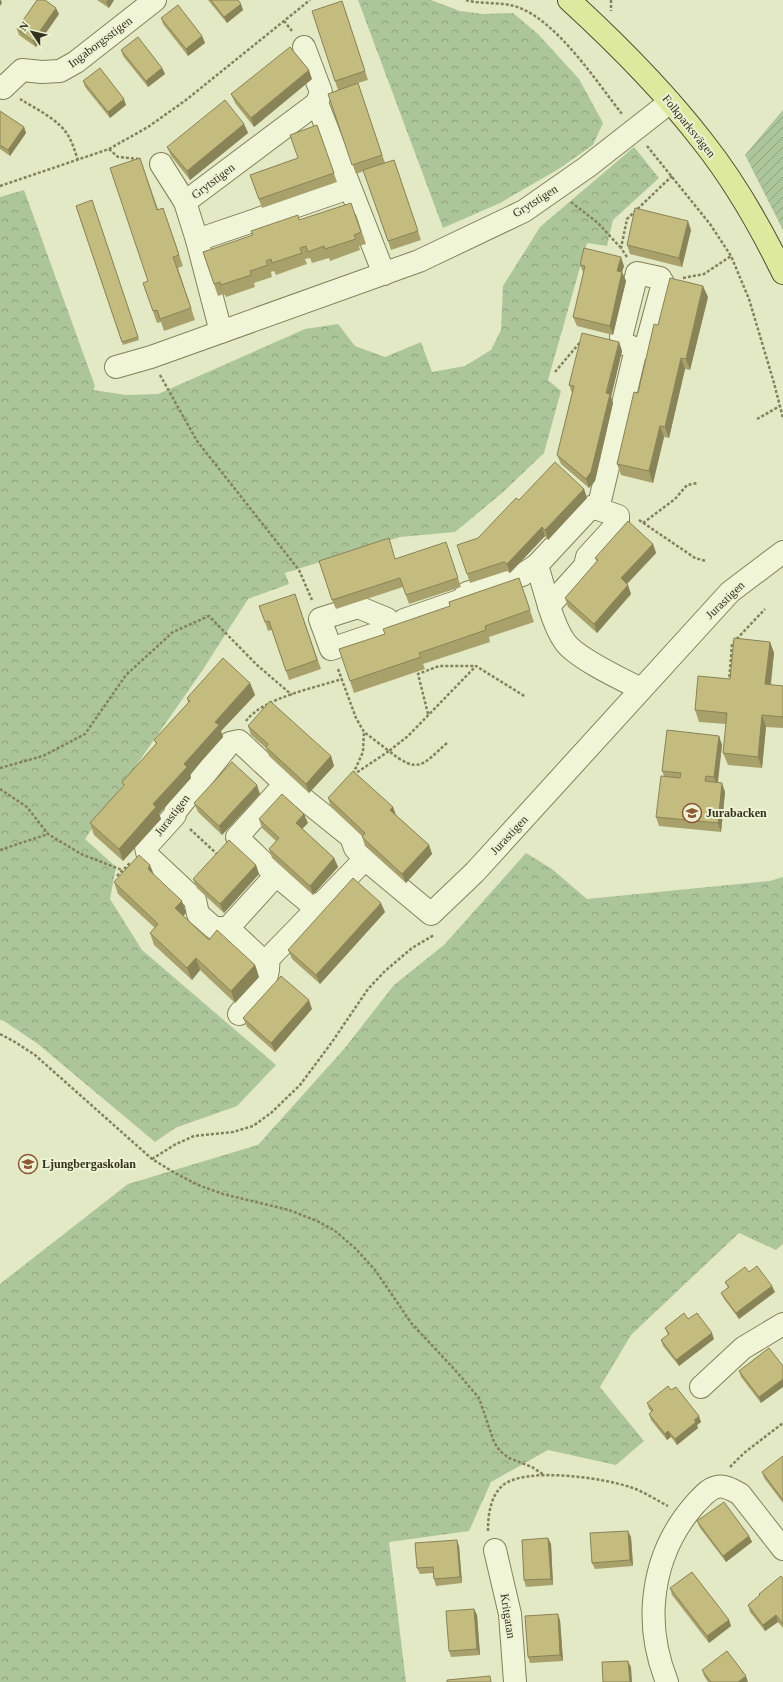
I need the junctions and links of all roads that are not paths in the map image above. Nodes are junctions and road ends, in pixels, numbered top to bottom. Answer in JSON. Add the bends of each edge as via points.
{"nodes":[{"id":1,"x":155,"y":0,"type":"edge"},
{"id":2,"x":568,"y":0,"type":"edge"},
{"id":3,"x":304,"y":47,"type":"dead end"},
{"id":4,"x":2,"y":87,"type":"edge"},
{"id":5,"x":670,"y":102,"type":"junction"},
{"id":6,"x":317,"y":103,"type":"junction"},
{"id":7,"x":161,"y":164,"type":"road end"},
{"id":8,"x":350,"y":188,"type":"junction"},
{"id":9,"x":185,"y":202,"type":"junction"},
{"id":10,"x":197,"y":240,"type":"junction"},
{"id":11,"x":637,"y":273,"type":"road end"},
{"id":12,"x":783,"y":273,"type":"edge"},
{"id":13,"x":384,"y":274,"type":"junction"},
{"id":14,"x":221,"y":332,"type":"junction"},
{"id":15,"x":116,"y":367,"type":"dead end"},
{"id":16,"x":598,"y":510,"type":"junction"},
{"id":17,"x":783,"y":552,"type":"edge"},
{"id":18,"x":537,"y":565,"type":"junction"},
{"id":19,"x":548,"y":606,"type":"junction"},
{"id":20,"x":390,"y":629,"type":"junction"},
{"id":21,"x":641,"y":689,"type":"junction"},
{"id":22,"x":285,"y":784,"type":"junction"},
{"id":23,"x":365,"y":859,"type":"junction"},
{"id":24,"x":276,"y":875,"type":"junction"},
{"id":25,"x":317,"y":909,"type":"junction"},
{"id":26,"x":228,"y":928,"type":"junction"},
{"id":27,"x":268,"y":959,"type":"junction"},
{"id":28,"x":239,"y":1014,"type":"dead end"},
{"id":29,"x":783,"y":1324,"type":"edge"},
{"id":30,"x":701,"y":1387,"type":"dead end"},
{"id":31,"x":783,"y":1549,"type":"edge"},
{"id":32,"x":495,"y":1550,"type":"road end"},
{"id":33,"x":515,"y":1682,"type":"edge"},
{"id":34,"x":667,"y":1682,"type":"edge"}],
"edges":[{"from":1,"to":4,"type":"street","name":"Ingaborgsstigen","via":[[76,62],[60,71],[22,70]]},
{"from":2,"to":5,"type":"main road","name":"Folkparksvägen","via":[[612,39]]},
{"from":3,"to":6,"type":"street","via":[[321,92]]},
{"from":5,"to":12,"type":"main road","name":"Folkparksvägen","via":[[705,144],[741,198]]},
{"from":5,"to":13,"type":"street","name":"Grytstigen","via":[[587,167],[524,211],[419,261]]},
{"from":6,"to":8,"type":"street"},
{"from":6,"to":9,"type":"street","name":"Grytstigen"},
{"from":7,"to":9,"type":"street","name":"Grytstigen"},
{"from":8,"to":10,"type":"street"},
{"from":8,"to":13,"type":"street"},
{"from":9,"to":10,"type":"street","name":"Grytstigen"},
{"from":10,"to":14,"type":"street","name":"Grytstigen"},
{"from":11,"to":16,"type":"street","via":[[621,337],[625,344],[636,349]]},
{"from":13,"to":14,"type":"street","name":"Grytstigen"},
{"from":14,"to":15,"type":"street","name":"Grytstigen"},
{"from":16,"to":18,"type":"street","via":[[591,507]]},
{"from":16,"to":19,"type":"street","via":[[618,516],[618,523],[587,557],[585,566]]},
{"from":17,"to":21,"type":"street","name":"Jurastigen","via":[[730,592]]},
{"from":18,"to":19,"type":"street"},
{"from":18,"to":20,"type":"street","via":[[522,575],[467,593],[462,600],[404,620],[400,626]]},
{"from":19,"to":21,"type":"street","via":[[566,644],[591,662]]},
{"from":20,"to":20,"type":"street","via":[[387,619],[358,607],[320,619],[331,649]]},
{"from":21,"to":23,"type":"street","name":"Jurastigen","via":[[475,872],[431,914]]},
{"from":22,"to":23,"type":"street","name":"Jurastigen","via":[[350,837],[355,848]]},
{"from":22,"to":24,"type":"street","via":[[237,836]]},
{"from":22,"to":26,"type":"street","name":"Jurastigen","via":[[239,741],[230,743],[174,812],[175,815],[146,848],[148,856],[195,900],[198,914],[214,928]]},
{"from":23,"to":25,"type":"street"},
{"from":24,"to":25,"type":"street"},
{"from":24,"to":26,"type":"street"},
{"from":25,"to":27,"type":"street"},
{"from":26,"to":27,"type":"street","via":[[261,959]]},
{"from":27,"to":28,"type":"street","via":[[270,970],[264,986]]},
{"from":29,"to":30,"type":"street","via":[[743,1348]]},
{"from":31,"to":34,"type":"street","via":[[740,1494],[731,1489],[719,1486],[707,1491],[686,1515],[672,1536],[662,1561],[654,1601],[657,1652]]},
{"from":32,"to":33,"type":"street","name":"Kritgatan","via":[[510,1614]]}]}
